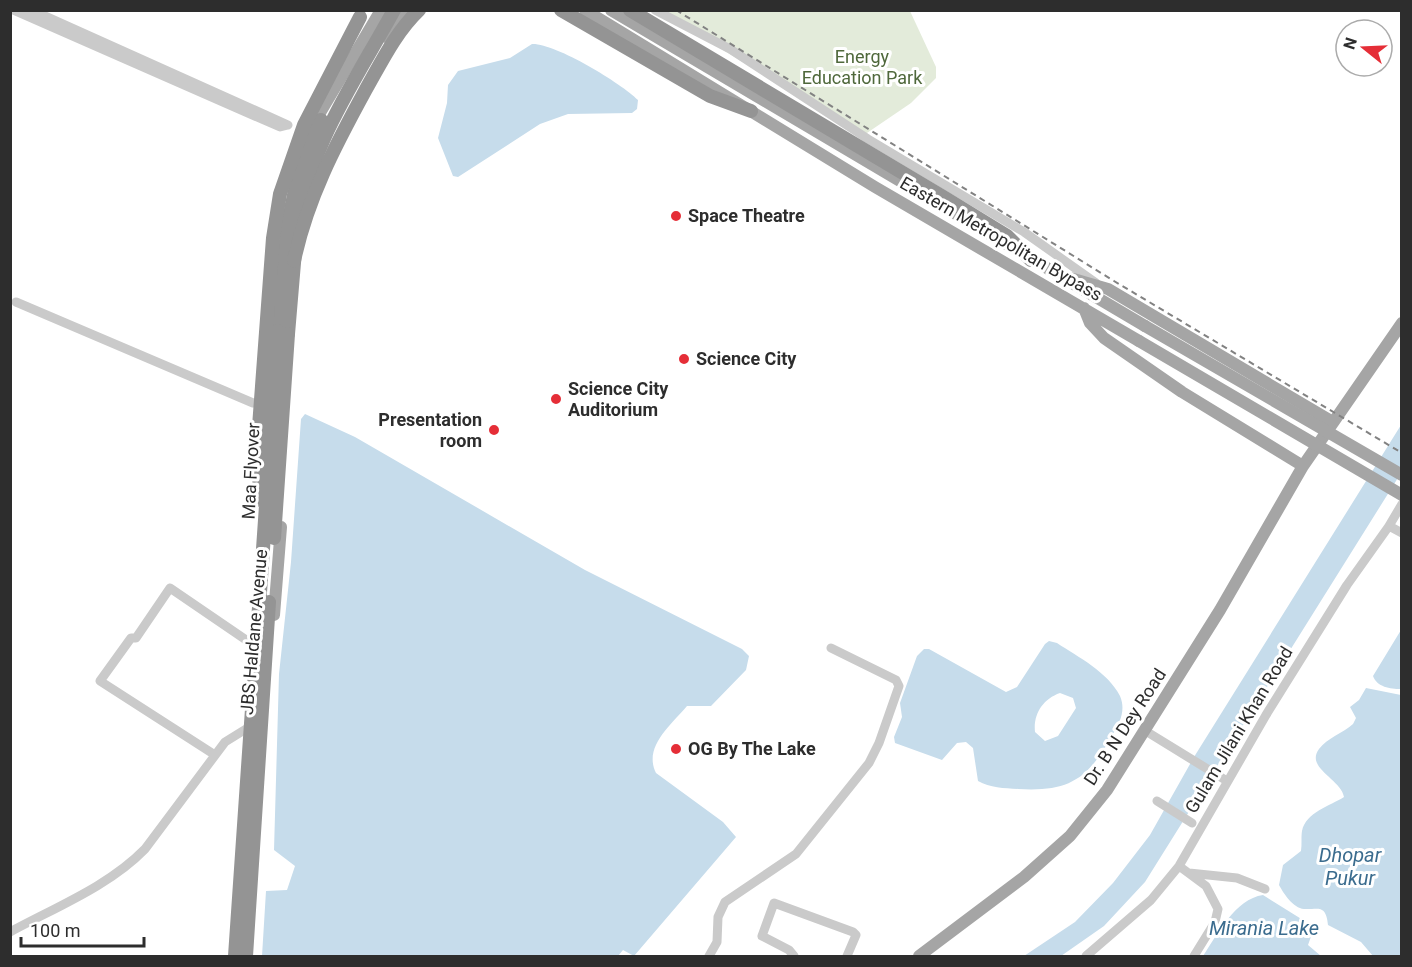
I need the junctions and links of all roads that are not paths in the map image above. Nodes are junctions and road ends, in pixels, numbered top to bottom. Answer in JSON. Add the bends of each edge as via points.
{"nodes":[{"id":1,"x":13,"y":10,"type":"edge"},
{"id":2,"x":32,"y":10,"type":"edge"},
{"id":3,"x":365,"y":10,"type":"edge"},
{"id":4,"x":382,"y":10,"type":"edge"},
{"id":5,"x":394,"y":10,"type":"edge"},
{"id":6,"x":403,"y":10,"type":"edge"},
{"id":7,"x":419,"y":10,"type":"edge"},
{"id":8,"x":561,"y":10,"type":"edge"},
{"id":9,"x":585,"y":10,"type":"edge"},
{"id":10,"x":611,"y":10,"type":"edge"},
{"id":11,"x":630,"y":10,"type":"edge"},
{"id":12,"x":655,"y":10,"type":"edge"},
{"id":13,"x":751,"y":111,"type":"junction"},
{"id":14,"x":1031,"y":260,"type":"junction"},
{"id":15,"x":294,"y":261,"type":"junction"},
{"id":16,"x":1060,"y":276,"type":"junction"},
{"id":17,"x":1098,"y":285,"type":"junction"},
{"id":18,"x":16,"y":302,"type":"dead end"},
{"id":19,"x":1084,"y":308,"type":"junction"},
{"id":20,"x":1401,"y":323,"type":"edge"},
{"id":21,"x":253,"y":403,"type":"dead end"},
{"id":22,"x":1331,"y":422,"type":"junction"},
{"id":23,"x":1303,"y":466,"type":"junction"},
{"id":24,"x":1401,"y":475,"type":"edge"},
{"id":25,"x":1401,"y":495,"type":"edge"},
{"id":26,"x":1401,"y":504,"type":"edge"},
{"id":27,"x":1389,"y":526,"type":"junction"},
{"id":28,"x":1401,"y":533,"type":"edge"},
{"id":29,"x":265,"y":538,"type":"junction"},
{"id":30,"x":252,"y":645,"type":"junction"},
{"id":31,"x":831,"y":648,"type":"dead end"},
{"id":32,"x":246,"y":729,"type":"junction"},
{"id":33,"x":264,"y":730,"type":"junction"},
{"id":34,"x":1144,"y":730,"type":"junction"},
{"id":35,"x":216,"y":755,"type":"junction"},
{"id":36,"x":1223,"y":778,"type":"junction"},
{"id":37,"x":1157,"y":801,"type":"dead end"},
{"id":38,"x":1192,"y":823,"type":"dead end"},
{"id":39,"x":1179,"y":866,"type":"junction"},
{"id":40,"x":1188,"y":873,"type":"junction"},
{"id":41,"x":1265,"y":889,"type":"dead end"},
{"id":42,"x":10,"y":932,"type":"edge"},
{"id":43,"x":234,"y":957,"type":"edge"},
{"id":44,"x":248,"y":957,"type":"edge"},
{"id":45,"x":709,"y":957,"type":"edge"},
{"id":46,"x":794,"y":957,"type":"edge"},
{"id":47,"x":847,"y":957,"type":"edge"},
{"id":48,"x":919,"y":957,"type":"edge"},
{"id":49,"x":1086,"y":957,"type":"edge"},
{"id":50,"x":1194,"y":957,"type":"edge"}],
"edges":[{"from":1,"to":2,"type":"street","via":[[280,127],[288,125]]},
{"from":3,"to":29,"type":"highway","bridge":true,"via":[[318,95],[297,143],[279,202],[257,459]]},
{"from":4,"to":29,"type":"highway","name":"Maa Flyover","bridge":true,"via":[[318,127],[296,185],[281,286]]},
{"from":4,"to":30,"type":"main road","name":"JBS Haldane Avenue","via":[[309,131],[289,190],[279,254],[268,385]]},
{"from":5,"to":15,"type":"highway","name":"Maa Flyover","bridge":true,"via":[[320,146],[301,207]]},
{"from":6,"to":33,"type":"main road","name":"JBS Haldane Avenue","via":[[330,136],[307,218],[297,278]]},
{"from":7,"to":15,"type":"highway","bridge":true,"via":[[384,56],[335,143],[311,201]]},
{"from":8,"to":13,"type":"highway","via":[[710,96]]},
{"from":9,"to":13,"type":"main road","name":"Eastern Metropolitan Bypass"},
{"from":10,"to":14,"type":"main road"},
{"from":11,"to":14,"type":"highway","via":[[968,212],[1006,236]]},
{"from":12,"to":17,"type":"street","via":[[730,49],[868,139],[1024,232]]},
{"from":13,"to":19,"type":"main road","name":"Eastern Metropolitan Bypass"},
{"from":14,"to":16,"type":"main road"},
{"from":15,"to":44,"type":"highway","name":"Maa Flyover","bridge":true},
{"from":16,"to":17,"type":"main road"},
{"from":16,"to":24,"type":"main road","bridge":true},
{"from":17,"to":22,"type":"main road"},
{"from":18,"to":21,"type":"street"},
{"from":19,"to":23,"type":"main road","via":[[1090,323],[1104,338],[1182,392]]},
{"from":19,"to":25,"type":"main road","name":"Eastern Metropolitan Bypass","bridge":true},
{"from":20,"to":22,"type":"main road","name":"Dr. B N Dey Road"},
{"from":22,"to":23,"type":"main road","name":"Dr. B N Dey Road"},
{"from":23,"to":34,"type":"main road","name":"Dr. B N Dey Road","via":[[1220,610]]},
{"from":26,"to":27,"type":"street","name":"Gulam Jilani Khan Road"},
{"from":27,"to":28,"type":"street"},
{"from":27,"to":36,"type":"street","name":"Gulam Jilani Khan Road"},
{"from":29,"to":43,"type":"highway","name":"Maa Flyover","bridge":true},
{"from":30,"to":32,"type":"main road","name":"JBS Haldane Avenue"},
{"from":30,"to":35,"type":"street","via":[[170,588],[100,681]]},
{"from":31,"to":45,"type":"street","via":[[896,680],[899,686],[879,743],[869,763],[796,854],[725,902],[718,917],[717,942]]},
{"from":32,"to":33,"type":"street"},
{"from":32,"to":35,"type":"street","via":[[225,742]]},
{"from":32,"to":43,"type":"main road","name":"JBS Haldane Avenue"},
{"from":33,"to":44,"type":"main road","name":"JBS Haldane Avenue"},
{"from":34,"to":36,"type":"street"},
{"from":34,"to":48,"type":"main road","name":"Dr. B N Dey Road","via":[[1118,776],[1070,836],[1024,878]]},
{"from":35,"to":42,"type":"street","via":[[133,862]]},
{"from":36,"to":39,"type":"street","name":"Gulam Jilani Khan Road"},
{"from":37,"to":38,"type":"street"},
{"from":39,"to":40,"type":"street"},
{"from":39,"to":49,"type":"street","name":"Gulam Jilani Khan Road","via":[[1151,900]]},
{"from":40,"to":41,"type":"street","via":[[1237,878]]},
{"from":40,"to":50,"type":"street","via":[[1206,886],[1218,909],[1215,922]]},
{"from":46,"to":47,"type":"street","via":[[789,950],[762,936],[774,903],[853,932],[856,935]]}]}
